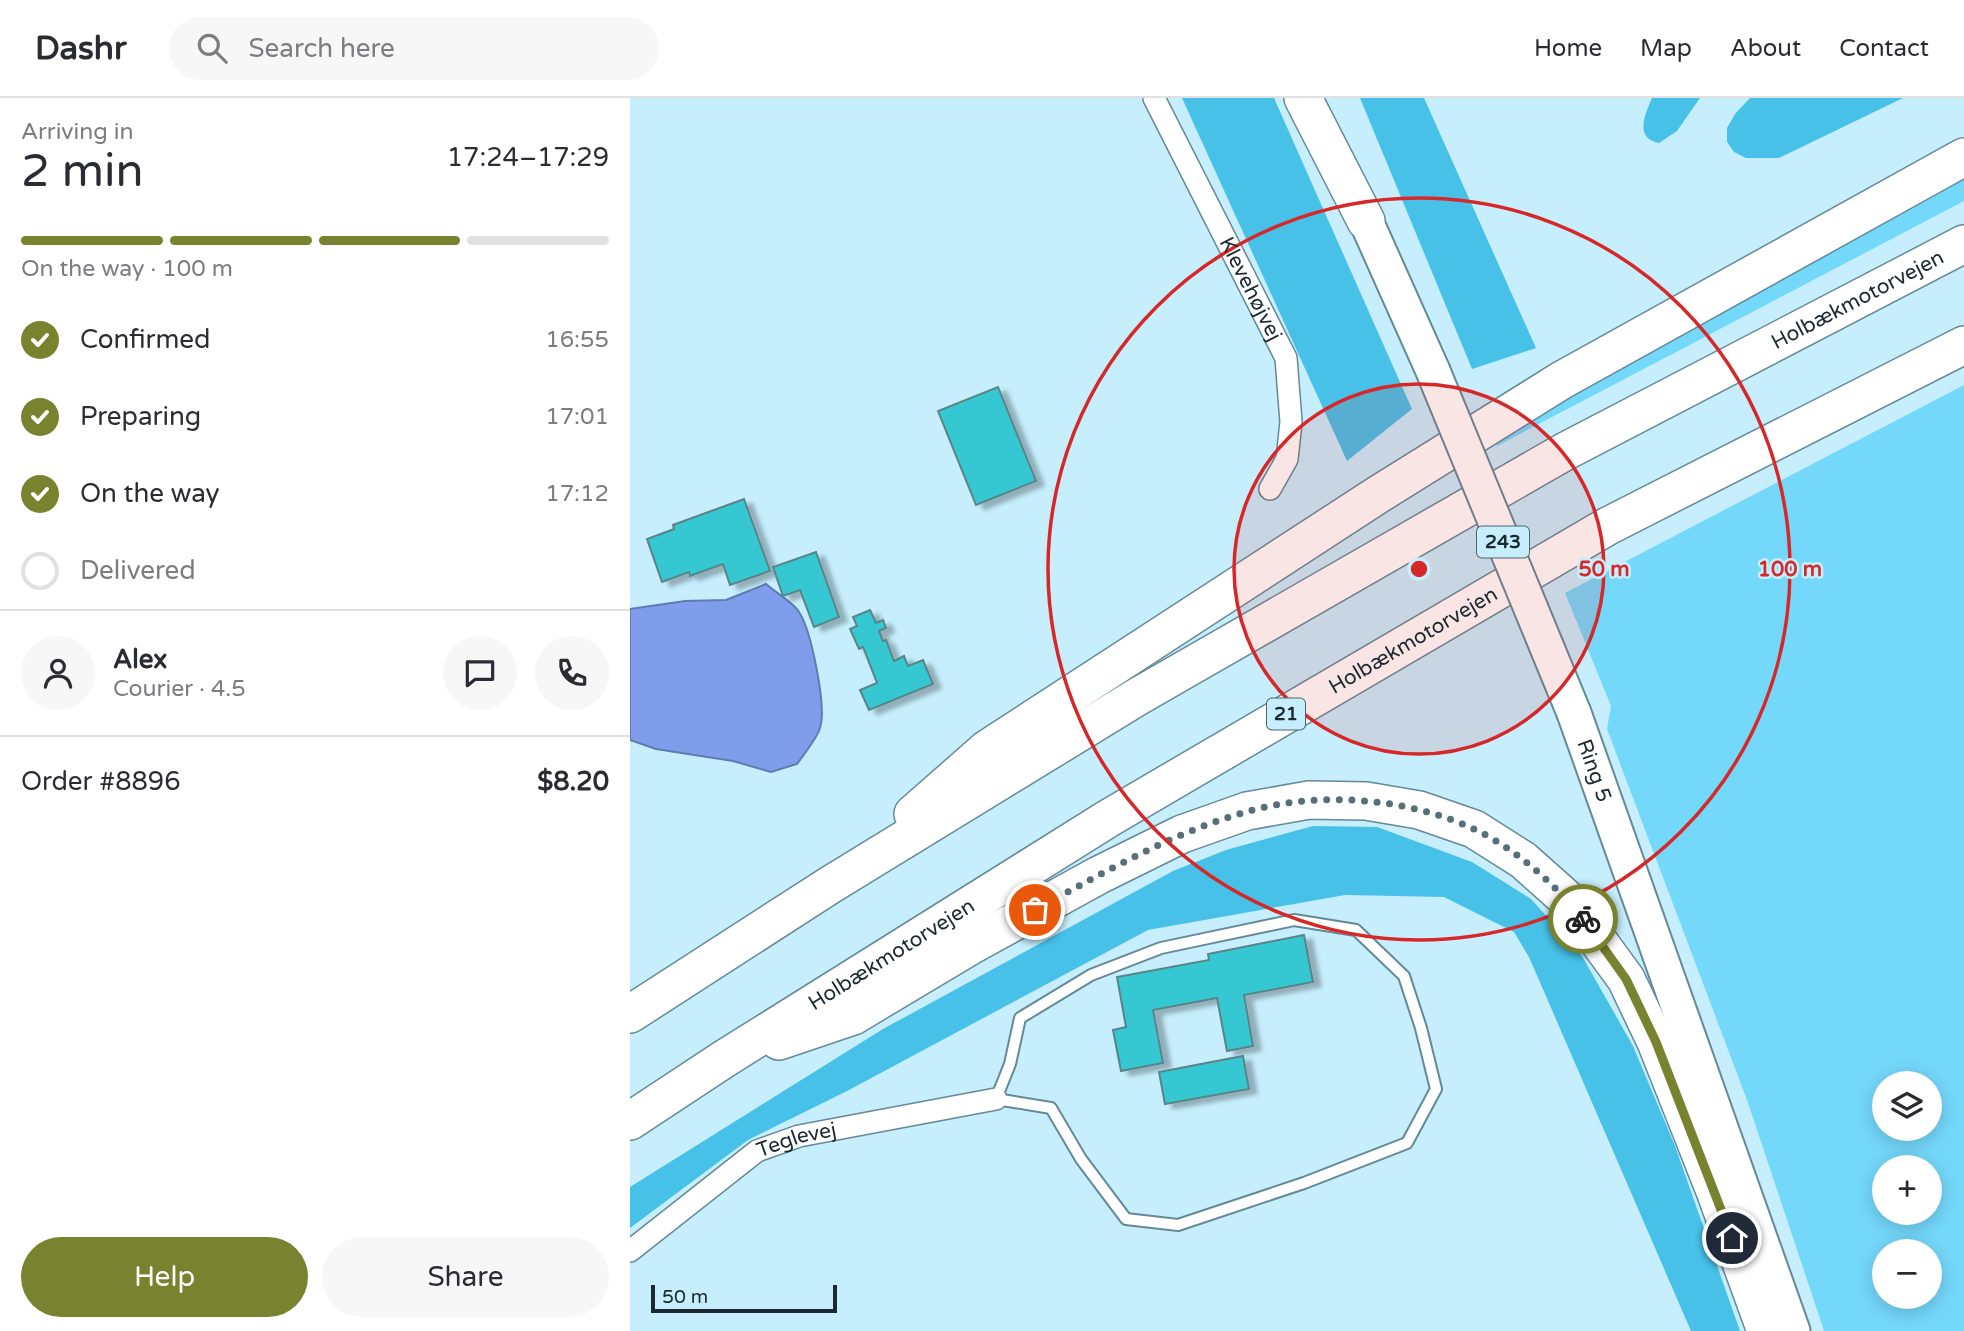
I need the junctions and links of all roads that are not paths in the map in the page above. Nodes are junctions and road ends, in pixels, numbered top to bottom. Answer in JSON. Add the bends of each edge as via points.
{"nodes":[{"id":1,"x":1154,"y":98,"type":"edge"},
{"id":2,"x":1303,"y":98,"type":"edge"},
{"id":3,"x":1321,"y":98,"type":"edge"},
{"id":4,"x":1964,"y":157,"type":"edge"},
{"id":5,"x":1366,"y":220,"type":"junction"},
{"id":6,"x":1964,"y":244,"type":"edge"},
{"id":7,"x":1964,"y":345,"type":"edge"},
{"id":8,"x":1270,"y":489,"type":"dead end"},
{"id":9,"x":830,"y":886,"type":"junction"},
{"id":10,"x":630,"y":1014,"type":"edge"},
{"id":11,"x":724,"y":1059,"type":"junction"},
{"id":12,"x":996,"y":1099,"type":"junction"},
{"id":13,"x":630,"y":1121,"type":"edge"},
{"id":14,"x":630,"y":1251,"type":"edge"},
{"id":15,"x":1766,"y":1331,"type":"edge"},
{"id":16,"x":1793,"y":1331,"type":"edge"}],
"edges":[{"from":1,"to":8,"type":"street","name":"Klevehøjvej","via":[[1286,358],[1291,422],[1287,459]]},
{"from":2,"to":5,"type":"highway"},
{"from":3,"to":5,"type":"highway"},
{"from":4,"to":9,"type":"highway","via":[[1562,380],[1379,494],[987,749]]},
{"from":5,"to":16,"type":"highway","name":"Ring 5","number":"243","bridge":true,"via":[[1574,712]]},
{"from":6,"to":9,"type":"highway","name":"Holbækmotorvejen","via":[[1564,452],[1137,697]]},
{"from":7,"to":11,"type":"highway","name":"Holbækmotorvejen","number":"21","via":[[1596,533],[1109,818]]},
{"from":9,"to":10,"type":"highway","name":"Holbækmotorvejen"},
{"from":11,"to":13,"type":"highway","name":"Holbækmotorvejen","number":"21"},
{"from":11,"to":15,"type":"highway","via":[[853,1016],[970,946],[1182,834],[1247,811],[1309,800],[1366,801],[1419,810],[1474,829],[1523,860],[1569,901],[1626,979],[1656,1042]]},
{"from":12,"to":12,"type":"lane","via":[[1020,1018],[1091,975],[1161,948],[1293,920],[1356,930],[1404,976],[1436,1089],[1407,1143],[1178,1225],[1126,1219],[1081,1159],[1051,1108]]},
{"from":12,"to":14,"type":"street","name":"Teglevej","via":[[799,1136],[757,1151]]}]}
